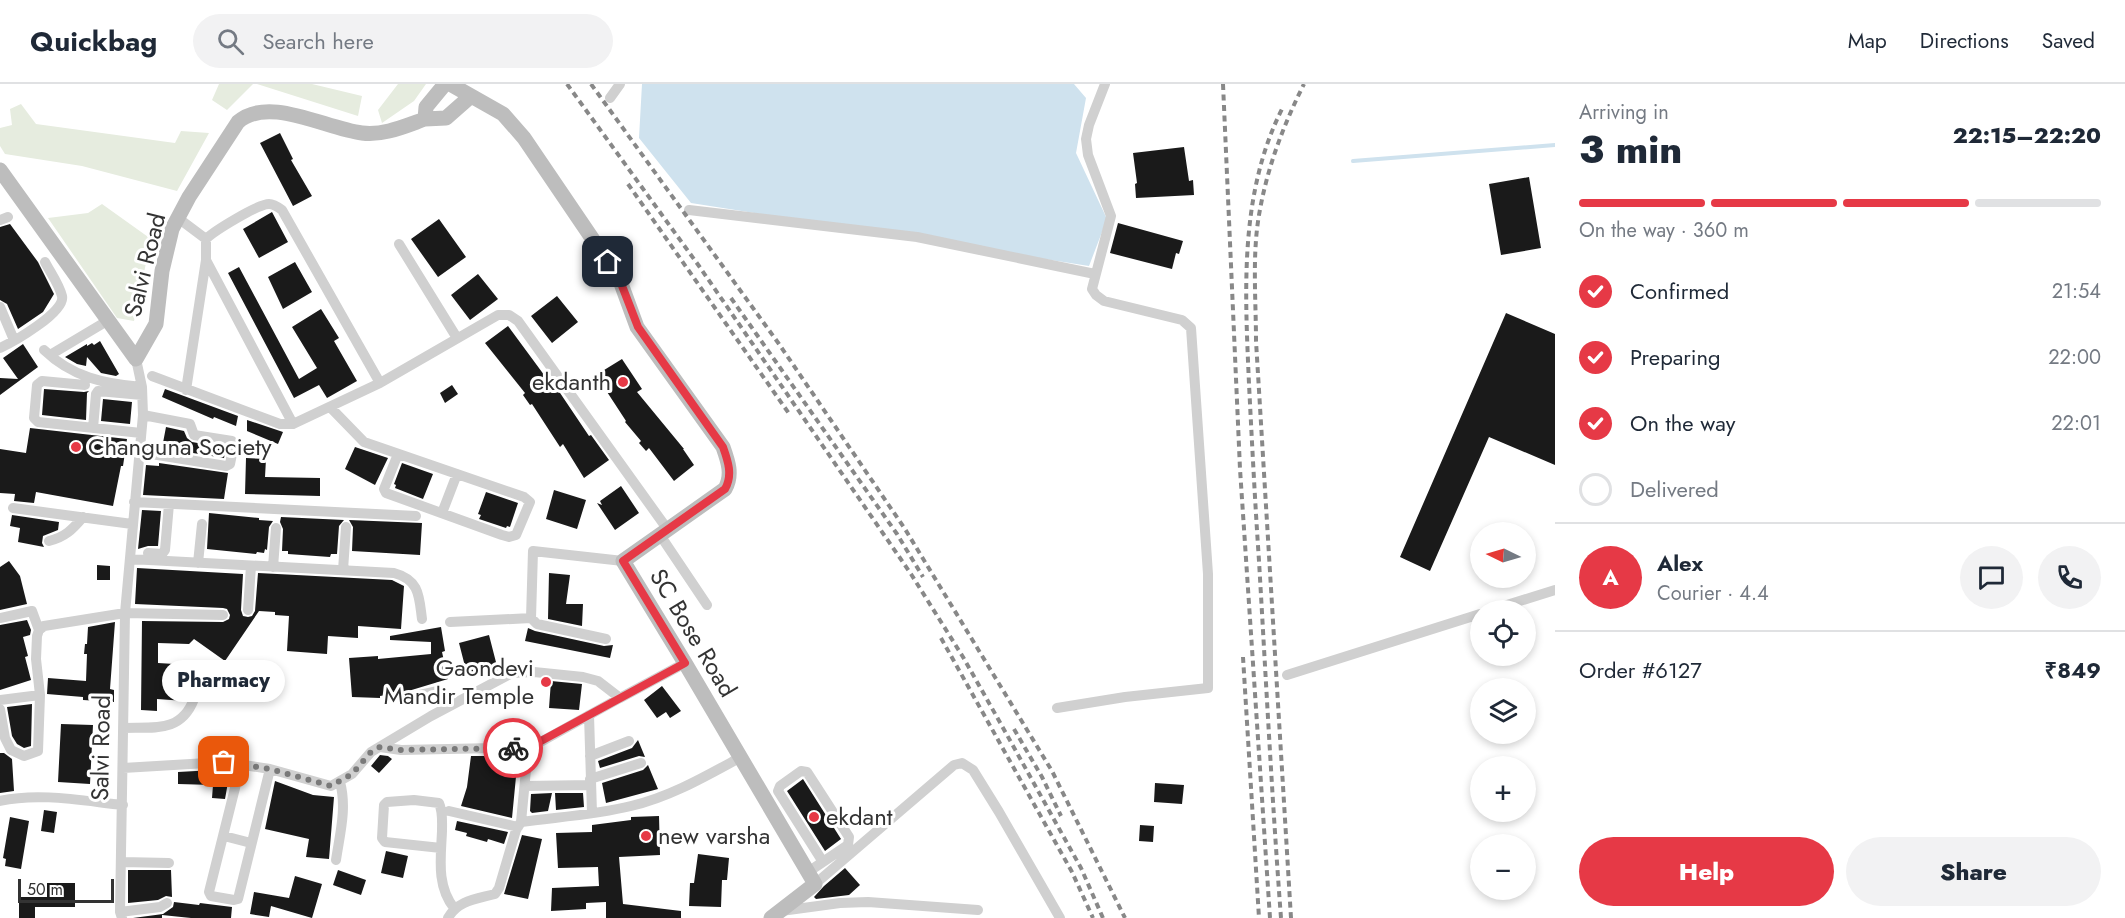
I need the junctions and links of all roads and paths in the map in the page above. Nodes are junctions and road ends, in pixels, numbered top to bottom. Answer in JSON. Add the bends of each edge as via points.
{"nodes":[{"id":1,"x":445,"y":84,"type":"edge"},
{"id":2,"x":450,"y":84,"type":"edge"},
{"id":3,"x":620,"y":84,"type":"edge"},
{"id":4,"x":1105,"y":84,"type":"edge"},
{"id":5,"x":471,"y":96,"type":"junction"},
{"id":6,"x":610,"y":98,"type":"dead end"},
{"id":7,"x":424,"y":118,"type":"junction"},
{"id":8,"x":0,"y":170,"type":"edge"},
{"id":9,"x":689,"y":210,"type":"dead end"},
{"id":10,"x":178,"y":218,"type":"junction"},
{"id":11,"x":206,"y":239,"type":"junction"},
{"id":12,"x":399,"y":244,"type":"dead end"},
{"id":13,"x":206,"y":260,"type":"junction"},
{"id":14,"x":45,"y":262,"type":"dead end"},
{"id":15,"x":1095,"y":274,"type":"junction"},
{"id":16,"x":0,"y":307,"type":"edge"},
{"id":17,"x":107,"y":321,"type":"junction"},
{"id":18,"x":457,"y":338,"type":"junction"},
{"id":19,"x":14,"y":340,"type":"junction"},
{"id":20,"x":0,"y":348,"type":"edge"},
{"id":21,"x":136,"y":359,"type":"junction"},
{"id":22,"x":152,"y":376,"type":"dead end"},
{"id":23,"x":380,"y":383,"type":"junction"},
{"id":24,"x":85,"y":385,"type":"dead end"},
{"id":25,"x":186,"y":390,"type":"junction"},
{"id":26,"x":142,"y":391,"type":"junction"},
{"id":27,"x":330,"y":406,"type":"junction"},
{"id":28,"x":143,"y":415,"type":"junction"},
{"id":29,"x":293,"y":424,"type":"junction"},
{"id":30,"x":93,"y":428,"type":"junction"},
{"id":31,"x":141,"y":433,"type":"junction"},
{"id":32,"x":139,"y":452,"type":"junction"},
{"id":33,"x":398,"y":454,"type":"junction"},
{"id":34,"x":458,"y":474,"type":"junction"},
{"id":35,"x":134,"y":502,"type":"junction"},
{"id":36,"x":169,"y":504,"type":"junction"},
{"id":37,"x":13,"y":508,"type":"dead end"},
{"id":38,"x":442,"y":513,"type":"junction"},
{"id":39,"x":416,"y":516,"type":"dead end"},
{"id":40,"x":83,"y":517,"type":"junction"},
{"id":41,"x":132,"y":524,"type":"junction"},
{"id":42,"x":202,"y":524,"type":"dead end"},
{"id":43,"x":345,"y":527,"type":"dead end"},
{"id":44,"x":276,"y":528,"type":"dead end"},
{"id":45,"x":664,"y":533,"type":"junction"},
{"id":46,"x":49,"y":541,"type":"dead end"},
{"id":47,"x":130,"y":556,"type":"junction"},
{"id":48,"x":623,"y":561,"type":"junction"},
{"id":49,"x":198,"y":563,"type":"junction"},
{"id":50,"x":251,"y":566,"type":"junction"},
{"id":51,"x":273,"y":567,"type":"junction"},
{"id":52,"x":343,"y":570,"type":"junction"},
{"id":53,"x":1555,"y":590,"type":"edge"},
{"id":54,"x":1523,"y":600,"type":"edge"},
{"id":55,"x":707,"y":605,"type":"dead end"},
{"id":56,"x":248,"y":610,"type":"dead end"},
{"id":57,"x":125,"y":613,"type":"junction"},
{"id":58,"x":223,"y":615,"type":"dead end"},
{"id":59,"x":1470,"y":617,"type":"edge"},
{"id":60,"x":0,"y":618,"type":"edge"},
{"id":61,"x":531,"y":618,"type":"junction"},
{"id":62,"x":422,"y":619,"type":"dead end"},
{"id":63,"x":450,"y":622,"type":"dead end"},
{"id":64,"x":39,"y":630,"type":"junction"},
{"id":65,"x":606,"y":639,"type":"dead end"},
{"id":66,"x":685,"y":663,"type":"junction"},
{"id":67,"x":1287,"y":675,"type":"dead end"},
{"id":68,"x":40,"y":695,"type":"junction"},
{"id":69,"x":415,"y":696,"type":"dead end"},
{"id":70,"x":620,"y":698,"type":"junction"},
{"id":71,"x":194,"y":699,"type":"dead end"},
{"id":72,"x":0,"y":700,"type":"edge"},
{"id":73,"x":447,"y":707,"type":"junction"},
{"id":74,"x":1057,"y":708,"type":"dead end"},
{"id":75,"x":0,"y":709,"type":"edge"},
{"id":76,"x":589,"y":715,"type":"junction"},
{"id":77,"x":124,"y":728,"type":"junction"},
{"id":78,"x":629,"y":741,"type":"dead end"},
{"id":79,"x":380,"y":747,"type":"junction"},
{"id":80,"x":528,"y":748,"type":"junction"},
{"id":81,"x":590,"y":756,"type":"junction"},
{"id":82,"x":741,"y":758,"type":"junction"},
{"id":83,"x":641,"y":763,"type":"dead end"},
{"id":84,"x":241,"y":764,"type":"junction"},
{"id":85,"x":123,"y":768,"type":"junction"},
{"id":86,"x":270,"y":769,"type":"junction"},
{"id":87,"x":340,"y":782,"type":"junction"},
{"id":88,"x":590,"y":782,"type":"junction"},
{"id":89,"x":525,"y":786,"type":"junction"},
{"id":90,"x":0,"y":801,"type":"edge"},
{"id":91,"x":123,"y":805,"type":"junction"},
{"id":92,"x":449,"y":811,"type":"dead end"},
{"id":93,"x":592,"y":813,"type":"junction"},
{"id":94,"x":519,"y":824,"type":"junction"},
{"id":95,"x":224,"y":836,"type":"junction"},
{"id":96,"x":251,"y":843,"type":"junction"},
{"id":97,"x":441,"y":848,"type":"junction"},
{"id":98,"x":336,"y":860,"type":"dead end"},
{"id":99,"x":122,"y":862,"type":"junction"},
{"id":100,"x":169,"y":862,"type":"dead end"},
{"id":101,"x":823,"y":862,"type":"junction"},
{"id":102,"x":812,"y":878,"type":"junction"},
{"id":103,"x":167,"y":903,"type":"dead end"},
{"id":104,"x":978,"y":910,"type":"dead end"},
{"id":105,"x":451,"y":913,"type":"edge"},
{"id":106,"x":121,"y":915,"type":"edge"},
{"id":107,"x":778,"y":916,"type":"edge"},
{"id":108,"x":1060,"y":918,"type":"edge"}],
"edges":[{"from":1,"to":7,"type":"street","via":[[426,107]]},
{"from":2,"to":5,"type":"street","name":"SC Bose Road"},
{"from":3,"to":6,"type":"street"},
{"from":4,"to":15,"type":"street","via":[[1086,139],[1088,155],[1111,216]]},
{"from":5,"to":7,"type":"street","name":"Salvi Road","via":[[446,118]]},
{"from":5,"to":45,"type":"street","name":"SC Bose Road","via":[[503,114],[524,138],[619,278],[638,327],[723,447],[729,472],[725,489]]},
{"from":7,"to":10,"type":"street","name":"Salvi Road","via":[[394,130],[363,134],[271,111],[246,115]]},
{"from":8,"to":17,"type":"street"},
{"from":9,"to":15,"type":"street","via":[[917,237]]},
{"from":10,"to":11,"type":"street"},
{"from":10,"to":21,"type":"street","name":"Salvi Road","via":[[162,271],[156,324]]},
{"from":11,"to":13,"type":"street"},
{"from":11,"to":23,"type":"street","via":[[264,205],[282,210]]},
{"from":12,"to":18,"type":"street"},
{"from":13,"to":25,"type":"street"},
{"from":13,"to":29,"type":"street"},
{"from":14,"to":19,"type":"street","via":[[62,302],[32,331]]},
{"from":15,"to":74,"type":"street","via":[[1092,289],[1100,298],[1182,320],[1191,328],[1208,574],[1208,688]]},
{"from":16,"to":19,"type":"street"},
{"from":17,"to":21,"type":"street"},
{"from":17,"to":26,"type":"street","via":[[47,353],[82,376]]},
{"from":18,"to":23,"type":"street"},
{"from":18,"to":45,"type":"street","via":[[498,315],[509,315],[518,321]]},
{"from":19,"to":20,"type":"street"},
{"from":21,"to":26,"type":"street","name":"Salvi Road"},
{"from":22,"to":25,"type":"street"},
{"from":23,"to":27,"type":"street"},
{"from":24,"to":30,"type":"street","via":[[42,381],[37,385],[34,418],[38,422]]},
{"from":25,"to":29,"type":"street","via":[[280,424]]},
{"from":26,"to":28,"type":"street","name":"Salvi Road"},
{"from":26,"to":30,"type":"street","via":[[98,391]]},
{"from":27,"to":29,"type":"street"},
{"from":27,"to":33,"type":"street","via":[[364,442]]},
{"from":28,"to":31,"type":"street","name":"Salvi Road"},
{"from":28,"to":32,"type":"street","via":[[190,424],[194,435],[234,444],[230,464],[226,466]]},
{"from":30,"to":31,"type":"street"},
{"from":31,"to":32,"type":"street","name":"Salvi Road"},
{"from":32,"to":35,"type":"street","name":"Salvi Road"},
{"from":33,"to":34,"type":"street"},
{"from":33,"to":38,"type":"street","via":[[384,492]]},
{"from":34,"to":38,"type":"street"},
{"from":34,"to":38,"type":"street","via":[[524,497],[530,502],[529,507],[516,535],[509,537]]},
{"from":35,"to":36,"type":"street"},
{"from":35,"to":41,"type":"street","name":"Salvi Road"},
{"from":36,"to":39,"type":"street"},
{"from":36,"to":47,"type":"street","via":[[164,552]]},
{"from":37,"to":40,"type":"street"},
{"from":40,"to":41,"type":"street"},
{"from":40,"to":46,"type":"street","via":[[70,533]]},
{"from":41,"to":47,"type":"street","name":"Salvi Road"},
{"from":42,"to":49,"type":"street"},
{"from":43,"to":52,"type":"street"},
{"from":44,"to":51,"type":"street"},
{"from":45,"to":48,"type":"street","name":"SC Bose Road"},
{"from":45,"to":55,"type":"street"},
{"from":47,"to":49,"type":"street"},
{"from":47,"to":57,"type":"street","name":"Salvi Road"},
{"from":48,"to":61,"type":"street","via":[[533,551]]},
{"from":48,"to":66,"type":"street","name":"SC Bose Road"},
{"from":49,"to":50,"type":"street"},
{"from":50,"to":51,"type":"street"},
{"from":50,"to":56,"type":"street"},
{"from":51,"to":52,"type":"street"},
{"from":52,"to":62,"type":"street","via":[[402,575],[418,590]]},
{"from":53,"to":54,"type":"street"},
{"from":57,"to":58,"type":"street"},
{"from":57,"to":64,"type":"street","via":[[53,623]]},
{"from":57,"to":77,"type":"street","name":"Salvi Road"},
{"from":59,"to":67,"type":"street"},
{"from":60,"to":64,"type":"street","via":[[32,611]]},
{"from":61,"to":63,"type":"street"},
{"from":61,"to":65,"type":"street","via":[[537,624]]},
{"from":64,"to":68,"type":"street","via":[[36,659]]},
{"from":66,"to":70,"type":"street"},
{"from":66,"to":82,"type":"street","name":"SC Bose Road"},
{"from":68,"to":72,"type":"street"},
{"from":68,"to":75,"type":"street","via":[[38,751],[24,756],[11,750]]},
{"from":69,"to":73,"type":"street","via":[[438,691]]},
{"from":70,"to":73,"type":"street","via":[[598,681],[583,677],[512,673]]},
{"from":70,"to":76,"type":"street"},
{"from":71,"to":77,"type":"street","via":[[190,711],[175,724]]},
{"from":73,"to":79,"type":"street"},
{"from":76,"to":80,"type":"street"},
{"from":76,"to":81,"type":"street"},
{"from":77,"to":85,"type":"street","name":"Salvi Road"},
{"from":78,"to":81,"type":"street"},
{"from":79,"to":80,"type":"street"},
{"from":79,"to":87,"type":"street"},
{"from":80,"to":89,"type":"street"},
{"from":81,"to":88,"type":"street"},
{"from":82,"to":93,"type":"street","via":[[650,800]]},
{"from":82,"to":102,"type":"street","name":"SC Bose Road"},
{"from":83,"to":88,"type":"street"},
{"from":84,"to":85,"type":"street"},
{"from":84,"to":86,"type":"street"},
{"from":84,"to":95,"type":"street"},
{"from":85,"to":91,"type":"street","name":"Salvi Road"},
{"from":86,"to":87,"type":"street","via":[[322,785]]},
{"from":86,"to":96,"type":"street"},
{"from":87,"to":98,"type":"street","via":[[344,810]]},
{"from":88,"to":89,"type":"street"},
{"from":88,"to":93,"type":"street"},
{"from":89,"to":94,"type":"street"},
{"from":90,"to":91,"type":"street","via":[[53,799]]},
{"from":91,"to":99,"type":"street","name":"Salvi Road"},
{"from":92,"to":94,"type":"street"},
{"from":93,"to":94,"type":"street"},
{"from":94,"to":105,"type":"street","via":[[495,894],[469,900]]},
{"from":95,"to":96,"type":"street"},
{"from":95,"to":96,"type":"street","via":[[211,897],[238,899]]},
{"from":97,"to":97,"type":"street","via":[[439,803],[414,800],[384,805],[385,843]]},
{"from":97,"to":105,"type":"street","via":[[440,872]]},
{"from":99,"to":100,"type":"street"},
{"from":99,"to":106,"type":"street","name":"Salvi Road"},
{"from":101,"to":101,"type":"street","via":[[848,845],[849,837],[807,772],[801,771],[778,791]]},
{"from":101,"to":102,"type":"street"},
{"from":102,"to":107,"type":"street"},
{"from":102,"to":108,"type":"street","via":[[954,765],[962,763],[973,770],[994,803]]},
{"from":103,"to":106,"type":"street"},
{"from":104,"to":107,"type":"street","via":[[868,902],[840,903]]}]}
